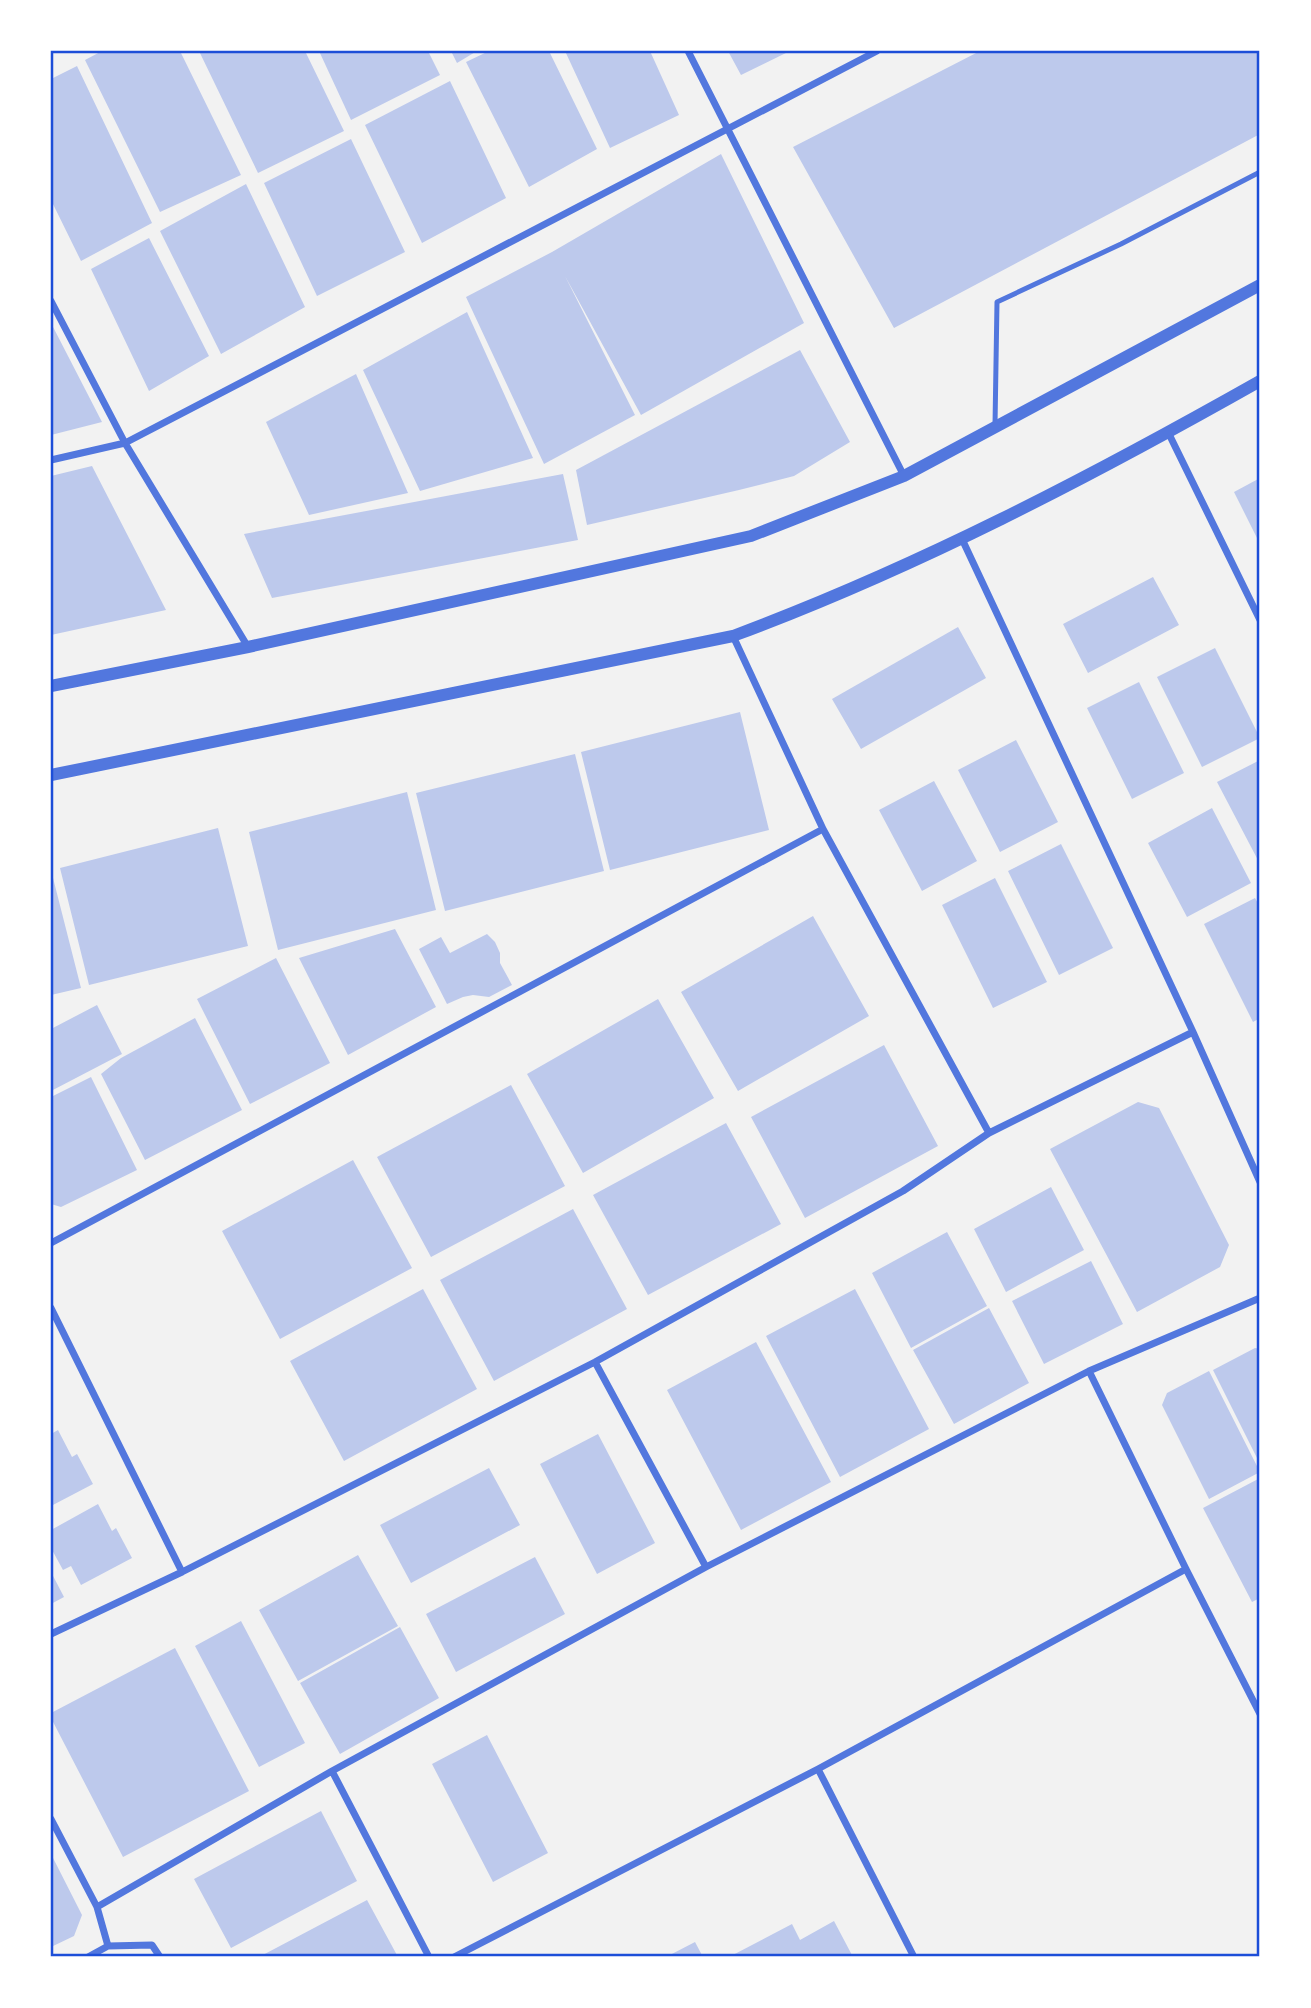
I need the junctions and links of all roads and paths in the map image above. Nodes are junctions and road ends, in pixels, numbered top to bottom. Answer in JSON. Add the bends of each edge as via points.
{"nodes":[{"id":1,"x":688,"y":51,"type":"edge"},
{"id":2,"x":877,"y":51,"type":"edge"},
{"id":3,"x":729,"y":128,"type":"junction"},
{"id":4,"x":1260,"y":172,"type":"edge"},
{"id":5,"x":1260,"y":285,"type":"edge"},
{"id":6,"x":51,"y":301,"type":"edge"},
{"id":7,"x":1260,"y":381,"type":"edge"},
{"id":8,"x":995,"y":427,"type":"junction"},
{"id":9,"x":1168,"y":432,"type":"junction"},
{"id":10,"x":125,"y":443,"type":"junction"},
{"id":11,"x":51,"y":460,"type":"edge"},
{"id":12,"x":904,"y":475,"type":"junction"},
{"id":13,"x":962,"y":539,"type":"junction"},
{"id":14,"x":1260,"y":620,"type":"edge"},
{"id":15,"x":733,"y":636,"type":"junction"},
{"id":16,"x":248,"y":647,"type":"junction"},
{"id":17,"x":51,"y":686,"type":"edge"},
{"id":18,"x":51,"y":775,"type":"edge"},
{"id":19,"x":823,"y":830,"type":"junction"},
{"id":20,"x":1194,"y":1032,"type":"junction"},
{"id":21,"x":989,"y":1133,"type":"junction"},
{"id":22,"x":1260,"y":1182,"type":"edge"},
{"id":23,"x":51,"y":1243,"type":"edge"},
{"id":24,"x":1260,"y":1298,"type":"edge"},
{"id":25,"x":51,"y":1308,"type":"edge"},
{"id":26,"x":595,"y":1362,"type":"junction"},
{"id":27,"x":1089,"y":1371,"type":"junction"},
{"id":28,"x":706,"y":1567,"type":"junction"},
{"id":29,"x":1186,"y":1569,"type":"junction"},
{"id":30,"x":181,"y":1572,"type":"junction"},
{"id":31,"x":51,"y":1634,"type":"edge"},
{"id":32,"x":1260,"y":1714,"type":"edge"},
{"id":33,"x":818,"y":1769,"type":"junction"},
{"id":34,"x":332,"y":1770,"type":"junction"},
{"id":35,"x":51,"y":1819,"type":"edge"},
{"id":36,"x":97,"y":1907,"type":"junction"},
{"id":37,"x":108,"y":1946,"type":"junction"},
{"id":38,"x":88,"y":1957,"type":"edge"},
{"id":39,"x":160,"y":1957,"type":"edge"},
{"id":40,"x":429,"y":1957,"type":"edge"},
{"id":41,"x":454,"y":1957,"type":"edge"},
{"id":42,"x":914,"y":1957,"type":"edge"}],
"edges":[{"from":1,"to":3,"type":"street"},
{"from":2,"to":3,"type":"street"},
{"from":3,"to":10,"type":"street"},
{"from":3,"to":12,"type":"street"},
{"from":4,"to":8,"type":"lane","via":[[996,302]]},
{"from":5,"to":8,"type":"street"},
{"from":6,"to":10,"type":"street"},
{"from":7,"to":9,"type":"street"},
{"from":8,"to":12,"type":"street"},
{"from":9,"to":13,"type":"street"},
{"from":9,"to":14,"type":"street"},
{"from":10,"to":11,"type":"street"},
{"from":10,"to":16,"type":"street"},
{"from":12,"to":16,"type":"street","via":[[751,536]]},
{"from":13,"to":15,"type":"street"},
{"from":13,"to":20,"type":"street"},
{"from":15,"to":18,"type":"street"},
{"from":15,"to":19,"type":"street"},
{"from":16,"to":17,"type":"street"},
{"from":19,"to":21,"type":"street"},
{"from":19,"to":23,"type":"street"},
{"from":20,"to":21,"type":"street"},
{"from":20,"to":22,"type":"street"},
{"from":21,"to":26,"type":"street","via":[[892,1197]]},
{"from":24,"to":27,"type":"street"},
{"from":25,"to":30,"type":"street"},
{"from":26,"to":28,"type":"street"},
{"from":26,"to":30,"type":"street"},
{"from":27,"to":28,"type":"street"},
{"from":27,"to":29,"type":"street"},
{"from":28,"to":34,"type":"street"},
{"from":29,"to":32,"type":"street"},
{"from":29,"to":33,"type":"street"},
{"from":30,"to":31,"type":"street"},
{"from":33,"to":41,"type":"street"},
{"from":33,"to":42,"type":"street"},
{"from":34,"to":36,"type":"street"},
{"from":34,"to":40,"type":"street"},
{"from":35,"to":36,"type":"street"},
{"from":36,"to":37,"type":"street"},
{"from":37,"to":38,"type":"street"},
{"from":37,"to":39,"type":"street","via":[[152,1945]]}]}
